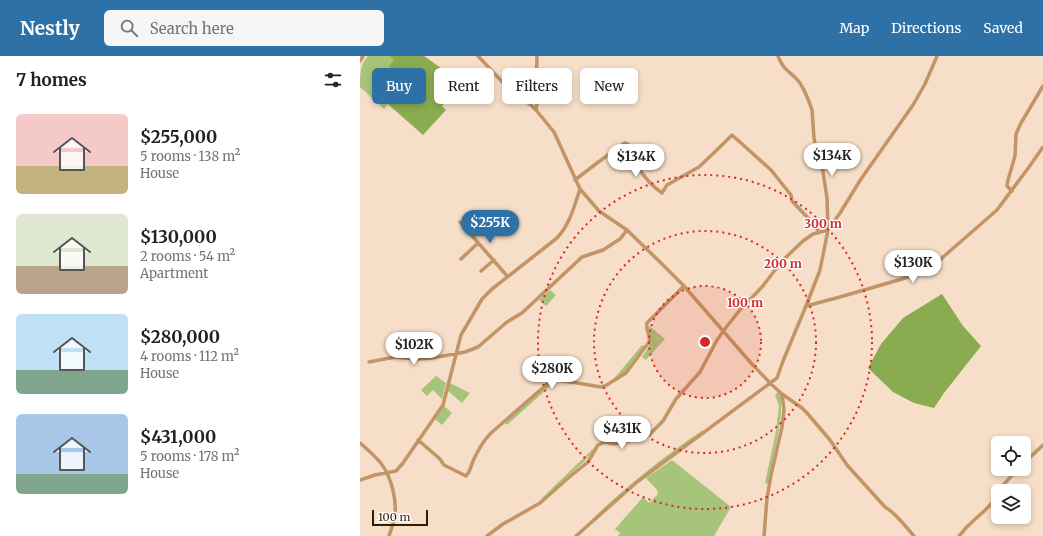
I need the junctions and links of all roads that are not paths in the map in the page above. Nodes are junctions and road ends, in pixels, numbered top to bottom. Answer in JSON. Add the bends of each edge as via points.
{"nodes":[{"id":1,"x":363,"y":56,"type":"edge"},
{"id":2,"x":478,"y":56,"type":"edge"},
{"id":3,"x":537,"y":56,"type":"edge"},
{"id":4,"x":778,"y":56,"type":"edge"},
{"id":5,"x":937,"y":56,"type":"edge"},
{"id":6,"x":360,"y":61,"type":"edge"},
{"id":7,"x":1043,"y":86,"type":"edge"},
{"id":8,"x":536,"y":110,"type":"junction"},
{"id":9,"x":1043,"y":148,"type":"edge"},
{"id":10,"x":575,"y":180,"type":"junction"},
{"id":11,"x":580,"y":189,"type":"junction"},
{"id":12,"x":1012,"y":191,"type":"junction"},
{"id":13,"x":460,"y":222,"type":"dead end"},
{"id":14,"x":627,"y":230,"type":"junction"},
{"id":15,"x":828,"y":230,"type":"junction"},
{"id":16,"x":819,"y":232,"type":"junction"},
{"id":17,"x":478,"y":243,"type":"junction"},
{"id":18,"x":461,"y":259,"type":"dead end"},
{"id":19,"x":494,"y":260,"type":"junction"},
{"id":20,"x":481,"y":271,"type":"dead end"},
{"id":21,"x":508,"y":276,"type":"junction"},
{"id":22,"x":684,"y":286,"type":"junction"},
{"id":23,"x":806,"y":306,"type":"junction"},
{"id":24,"x":724,"y":330,"type":"junction"},
{"id":25,"x":456,"y":353,"type":"junction"},
{"id":26,"x":369,"y":362,"type":"dead end"},
{"id":27,"x":770,"y":383,"type":"junction"},
{"id":28,"x":782,"y":394,"type":"junction"},
{"id":29,"x":418,"y":440,"type":"junction"},
{"id":30,"x":360,"y":443,"type":"edge"},
{"id":31,"x":1043,"y":445,"type":"edge"},
{"id":32,"x":1031,"y":456,"type":"edge"},
{"id":33,"x":387,"y":473,"type":"junction"},
{"id":34,"x":1011,"y":476,"type":"edge"},
{"id":35,"x":360,"y":480,"type":"edge"},
{"id":36,"x":1004,"y":484,"type":"edge"},
{"id":37,"x":991,"y":505,"type":"edge"},
{"id":38,"x":389,"y":536,"type":"edge"},
{"id":39,"x":487,"y":536,"type":"edge"},
{"id":40,"x":576,"y":536,"type":"edge"},
{"id":41,"x":764,"y":536,"type":"edge"},
{"id":42,"x":914,"y":536,"type":"edge"},
{"id":43,"x":959,"y":536,"type":"edge"}],
"edges":[{"from":1,"to":6,"type":"street"},
{"from":2,"to":8,"type":"street","via":[[508,89]]},
{"from":3,"to":8,"type":"street"},
{"from":4,"to":15,"type":"street","via":[[785,70],[799,83],[812,110],[816,149],[822,157],[828,198]]},
{"from":5,"to":15,"type":"street","via":[[913,105]]},
{"from":7,"to":12,"type":"street","via":[[1016,134],[1015,156],[1008,180],[1008,186]]},
{"from":8,"to":10,"type":"street","via":[[554,132]]},
{"from":9,"to":12,"type":"street"},
{"from":10,"to":11,"type":"street"},
{"from":10,"to":16,"type":"street","via":[[625,144],[629,145],[645,178],[662,193],[667,185],[698,167],[732,135],[771,170]]},
{"from":11,"to":14,"type":"street","via":[[599,211]]},
{"from":11,"to":21,"type":"street","via":[[572,216],[563,232]]},
{"from":12,"to":23,"type":"street","via":[[997,210],[935,266],[902,279]]},
{"from":13,"to":17,"type":"street"},
{"from":14,"to":22,"type":"street"},
{"from":14,"to":25,"type":"street","via":[[620,239],[603,250],[582,257],[522,313],[507,322],[478,347]]},
{"from":15,"to":16,"type":"street"},
{"from":15,"to":23,"type":"street","via":[[820,270]]},
{"from":16,"to":24,"type":"street","via":[[804,241],[782,261]]},
{"from":17,"to":18,"type":"street"},
{"from":17,"to":19,"type":"street"},
{"from":19,"to":20,"type":"street"},
{"from":19,"to":21,"type":"street"},
{"from":21,"to":25,"type":"street","via":[[482,299],[461,335]]},
{"from":22,"to":24,"type":"street"},
{"from":22,"to":29,"type":"street","via":[[647,323],[649,342],[626,372],[601,387],[553,379],[491,433],[484,441],[468,475],[444,464]]},
{"from":23,"to":27,"type":"street","via":[[777,378]]},
{"from":24,"to":27,"type":"street"},
{"from":24,"to":39,"type":"street","via":[[700,372],[676,399],[663,421],[649,435],[614,444],[605,442],[598,446],[588,462],[540,503]]},
{"from":25,"to":26,"type":"street","via":[[432,358],[396,357]]},
{"from":25,"to":29,"type":"street","via":[[443,405]]},
{"from":27,"to":28,"type":"street"},
{"from":27,"to":40,"type":"street","via":[[637,482]]},
{"from":28,"to":41,"type":"street","via":[[782,427],[767,498]]},
{"from":28,"to":42,"type":"street","via":[[807,413],[847,465]]},
{"from":29,"to":33,"type":"street","via":[[396,471]]},
{"from":30,"to":33,"type":"street","via":[[380,462]]},
{"from":31,"to":32,"type":"street"},
{"from":33,"to":35,"type":"street"},
{"from":33,"to":38,"type":"street","via":[[395,498],[394,520]]},
{"from":34,"to":36,"type":"street"},
{"from":37,"to":43,"type":"street"}]}
